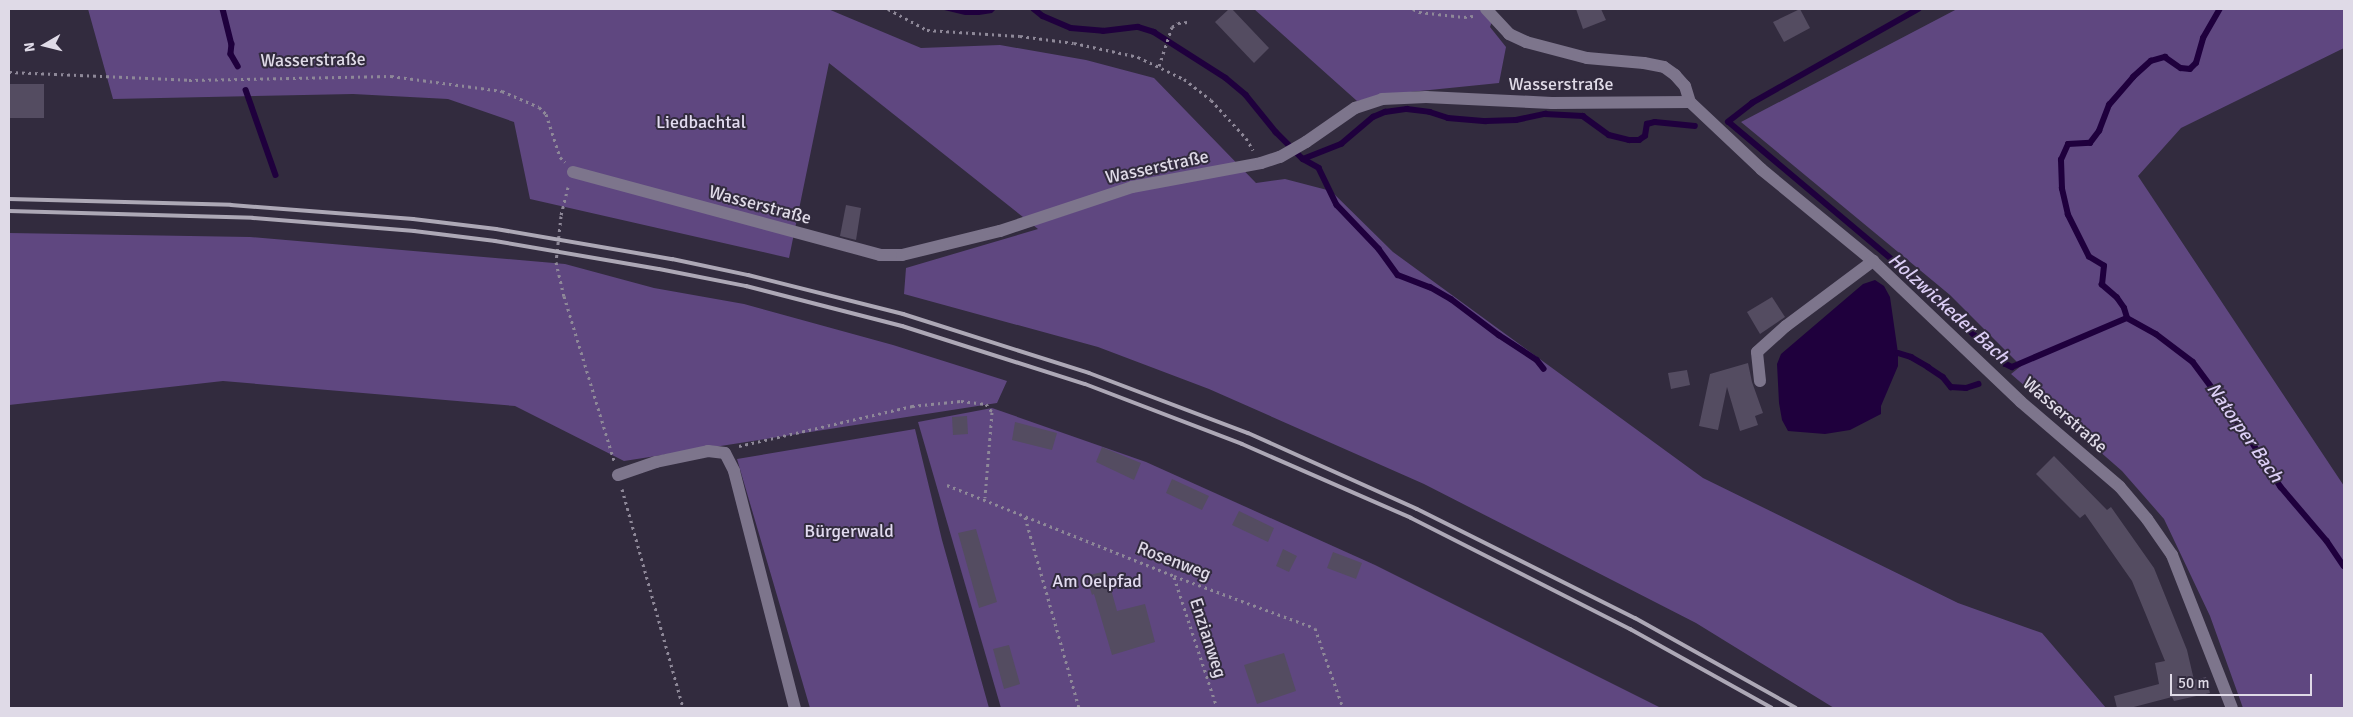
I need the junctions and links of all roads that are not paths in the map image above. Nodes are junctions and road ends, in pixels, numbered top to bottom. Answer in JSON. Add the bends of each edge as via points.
{"nodes":[{"id":1,"x":1487,"y":10,"type":"edge"},
{"id":2,"x":1690,"y":102,"type":"junction"},
{"id":3,"x":573,"y":172,"type":"road end"},
{"id":4,"x":1873,"y":262,"type":"junction"},
{"id":5,"x":1760,"y":381,"type":"dead end"},
{"id":6,"x":618,"y":474,"type":"dead end"},
{"id":7,"x":795,"y":708,"type":"edge"},
{"id":8,"x":2232,"y":708,"type":"edge"}],
"edges":[{"from":1,"to":2,"type":"street","name":"Wasserstraße","via":[[1509,34],[1526,42],[1587,58],[1664,68],[1675,74],[1685,86]]},
{"from":2,"to":3,"type":"street","name":"Wasserstraße","via":[[1552,103],[1396,97],[1369,102],[1280,157],[1261,164],[1132,187],[1000,230],[902,256],[880,255]]},
{"from":2,"to":4,"type":"street","name":"Wasserstraße","via":[[1761,169]]},
{"from":4,"to":5,"type":"street","via":[[1757,352]]},
{"from":4,"to":8,"type":"street","name":"Wasserstraße","via":[[2022,402],[2120,487],[2147,520],[2172,555]]},
{"from":6,"to":7,"type":"street","via":[[708,451],[725,453],[734,471]]}]}
